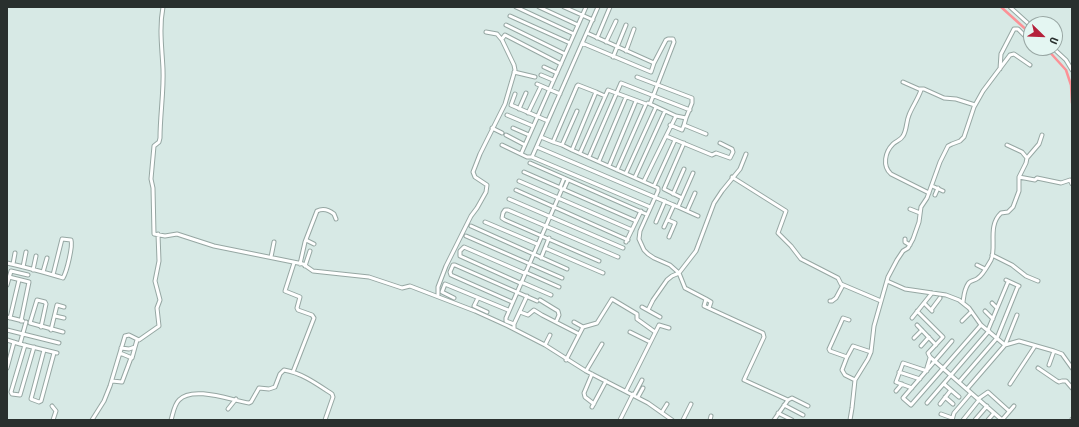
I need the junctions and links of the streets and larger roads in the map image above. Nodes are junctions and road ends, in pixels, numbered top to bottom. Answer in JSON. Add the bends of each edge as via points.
{"nodes":[{"id":1,"x":163,"y":7,"type":"edge"},
{"id":2,"x":516,"y":7,"type":"edge"},
{"id":3,"x":539,"y":7,"type":"edge"},
{"id":4,"x":564,"y":7,"type":"edge"},
{"id":5,"x":586,"y":7,"type":"edge"},
{"id":6,"x":598,"y":7,"type":"edge"},
{"id":7,"x":610,"y":7,"type":"edge"},
{"id":8,"x":1010,"y":7,"type":"edge"},
{"id":9,"x":582,"y":15,"type":"junction"},
{"id":10,"x":510,"y":16,"type":"dead end"},
{"id":11,"x":1023,"y":19,"type":"edge"},
{"id":12,"x":593,"y":20,"type":"junction"},
{"id":13,"x":616,"y":21,"type":"dead end"},
{"id":14,"x":506,"y":25,"type":"dead end"},
{"id":15,"x":578,"y":25,"type":"junction"},
{"id":16,"x":626,"y":25,"type":"dead end"},
{"id":17,"x":634,"y":29,"type":"dead end"},
{"id":18,"x":486,"y":32,"type":"dead end"},
{"id":19,"x":574,"y":34,"type":"junction"},
{"id":20,"x":587,"y":34,"type":"junction"},
{"id":21,"x":1023,"y":34,"type":"edge"},
{"id":22,"x":597,"y":38,"type":"junction"},
{"id":23,"x":502,"y":39,"type":"junction"},
{"id":24,"x":606,"y":42,"type":"junction"},
{"id":25,"x":570,"y":43,"type":"junction"},
{"id":26,"x":582,"y":43,"type":"junction"},
{"id":27,"x":617,"y":47,"type":"junction"},
{"id":28,"x":626,"y":51,"type":"junction"},
{"id":29,"x":565,"y":54,"type":"junction"},
{"id":30,"x":1062,"y":56,"type":"edge"},
{"id":31,"x":613,"y":57,"type":"junction"},
{"id":32,"x":654,"y":63,"type":"junction"},
{"id":33,"x":560,"y":64,"type":"junction"},
{"id":34,"x":1030,"y":65,"type":"dead end"},
{"id":35,"x":544,"y":67,"type":"dead end"},
{"id":36,"x":1000,"y":68,"type":"junction"},
{"id":37,"x":1072,"y":70,"type":"edge"},
{"id":38,"x":514,"y":72,"type":"junction"},
{"id":39,"x":557,"y":73,"type":"junction"},
{"id":40,"x":541,"y":75,"type":"dead end"},
{"id":41,"x":637,"y":77,"type":"dead end"},
{"id":42,"x":535,"y":78,"type":"dead end"},
{"id":43,"x":553,"y":80,"type":"junction"},
{"id":44,"x":903,"y":82,"type":"dead end"},
{"id":45,"x":537,"y":84,"type":"dead end"},
{"id":46,"x":541,"y":86,"type":"junction"},
{"id":47,"x":658,"y":86,"type":"junction"},
{"id":48,"x":920,"y":89,"type":"junction"},
{"id":49,"x":549,"y":90,"type":"junction"},
{"id":50,"x":596,"y":92,"type":"junction"},
{"id":51,"x":526,"y":93,"type":"dead end"},
{"id":52,"x":616,"y":93,"type":"junction"},
{"id":53,"x":515,"y":94,"type":"dead end"},
{"id":54,"x":560,"y":94,"type":"junction"},
{"id":55,"x":653,"y":95,"type":"junction"},
{"id":56,"x":605,"y":96,"type":"junction"},
{"id":57,"x":626,"y":97,"type":"junction"},
{"id":58,"x":636,"y":101,"type":"junction"},
{"id":59,"x":648,"y":104,"type":"junction"},
{"id":60,"x":975,"y":105,"type":"junction"},
{"id":61,"x":656,"y":107,"type":"junction"},
{"id":62,"x":519,"y":109,"type":"junction"},
{"id":63,"x":690,"y":110,"type":"junction"},
{"id":64,"x":577,"y":111,"type":"dead end"},
{"id":65,"x":665,"y":111,"type":"junction"},
{"id":66,"x":528,"y":113,"type":"junction"},
{"id":67,"x":508,"y":115,"type":"dead end"},
{"id":68,"x":676,"y":116,"type":"junction"},
{"id":69,"x":537,"y":117,"type":"junction"},
{"id":70,"x":686,"y":118,"type":"junction"},
{"id":71,"x":548,"y":121,"type":"junction"},
{"id":72,"x":670,"y":125,"type":"junction"},
{"id":73,"x":684,"y":125,"type":"junction"},
{"id":74,"x":533,"y":126,"type":"junction"},
{"id":75,"x":492,"y":128,"type":"junction"},
{"id":76,"x":514,"y":128,"type":"dead end"},
{"id":77,"x":706,"y":134,"type":"dead end"},
{"id":78,"x":529,"y":135,"type":"junction"},
{"id":79,"x":1042,"y":135,"type":"dead end"},
{"id":80,"x":666,"y":136,"type":"junction"},
{"id":81,"x":541,"y":137,"type":"junction"},
{"id":82,"x":675,"y":140,"type":"junction"},
{"id":83,"x":552,"y":142,"type":"junction"},
{"id":84,"x":684,"y":143,"type":"junction"},
{"id":85,"x":720,"y":143,"type":"dead end"},
{"id":86,"x":502,"y":145,"type":"dead end"},
{"id":87,"x":525,"y":145,"type":"junction"},
{"id":88,"x":562,"y":145,"type":"junction"},
{"id":89,"x":1007,"y":145,"type":"dead end"},
{"id":90,"x":537,"y":147,"type":"junction"},
{"id":91,"x":572,"y":150,"type":"junction"},
{"id":92,"x":580,"y":153,"type":"junction"},
{"id":93,"x":521,"y":154,"type":"junction"},
{"id":94,"x":746,"y":154,"type":"dead end"},
{"id":95,"x":532,"y":157,"type":"junction"},
{"id":96,"x":589,"y":157,"type":"junction"},
{"id":97,"x":1027,"y":158,"type":"junction"},
{"id":98,"x":599,"y":161,"type":"junction"},
{"id":99,"x":530,"y":163,"type":"dead end"},
{"id":100,"x":609,"y":166,"type":"junction"},
{"id":101,"x":684,"y":169,"type":"dead end"},
{"id":102,"x":617,"y":170,"type":"junction"},
{"id":103,"x":524,"y":172,"type":"dead end"},
{"id":104,"x":569,"y":172,"type":"junction"},
{"id":105,"x":626,"y":173,"type":"junction"},
{"id":106,"x":693,"y":173,"type":"dead end"},
{"id":107,"x":635,"y":177,"type":"junction"},
{"id":108,"x":732,"y":177,"type":"junction"},
{"id":109,"x":1019,"y":177,"type":"junction"},
{"id":110,"x":566,"y":179,"type":"junction"},
{"id":111,"x":520,"y":181,"type":"dead end"},
{"id":112,"x":644,"y":181,"type":"junction"},
{"id":113,"x":1072,"y":184,"type":"edge"},
{"id":114,"x":654,"y":186,"type":"junction"},
{"id":115,"x":932,"y":186,"type":"junction"},
{"id":116,"x":938,"y":188,"type":"junction"},
{"id":117,"x":562,"y":189,"type":"junction"},
{"id":118,"x":516,"y":190,"type":"dead end"},
{"id":119,"x":943,"y":191,"type":"dead end"},
{"id":120,"x":695,"y":193,"type":"dead end"},
{"id":121,"x":929,"y":193,"type":"junction"},
{"id":122,"x":673,"y":194,"type":"junction"},
{"id":123,"x":935,"y":195,"type":"dead end"},
{"id":124,"x":655,"y":197,"type":"junction"},
{"id":125,"x":558,"y":198,"type":"junction"},
{"id":126,"x":682,"y":198,"type":"junction"},
{"id":127,"x":509,"y":199,"type":"dead end"},
{"id":128,"x":665,"y":201,"type":"junction"},
{"id":129,"x":674,"y":205,"type":"junction"},
{"id":130,"x":554,"y":207,"type":"junction"},
{"id":131,"x":650,"y":207,"type":"junction"},
{"id":132,"x":678,"y":207,"type":"junction"},
{"id":133,"x":910,"y":209,"type":"dead end"},
{"id":134,"x":641,"y":211,"type":"junction"},
{"id":135,"x":687,"y":211,"type":"junction"},
{"id":136,"x":920,"y":213,"type":"junction"},
{"id":137,"x":646,"y":214,"type":"dead end"},
{"id":138,"x":698,"y":216,"type":"dead end"},
{"id":139,"x":549,"y":217,"type":"junction"},
{"id":140,"x":336,"y":219,"type":"dead end"},
{"id":141,"x":668,"y":220,"type":"junction"},
{"id":142,"x":636,"y":221,"type":"junction"},
{"id":143,"x":485,"y":222,"type":"dead end"},
{"id":144,"x":656,"y":222,"type":"dead end"},
{"id":145,"x":471,"y":226,"type":"dead end"},
{"id":146,"x":545,"y":226,"type":"junction"},
{"id":147,"x":664,"y":227,"type":"dead end"},
{"id":148,"x":632,"y":230,"type":"junction"},
{"id":149,"x":158,"y":234,"type":"junction"},
{"id":150,"x":541,"y":235,"type":"junction"},
{"id":151,"x":466,"y":236,"type":"dead end"},
{"id":152,"x":669,"y":237,"type":"dead end"},
{"id":153,"x":549,"y":238,"type":"junction"},
{"id":154,"x":905,"y":239,"type":"dead end"},
{"id":155,"x":306,"y":240,"type":"junction"},
{"id":156,"x":274,"y":242,"type":"dead end"},
{"id":157,"x":314,"y":244,"type":"dead end"},
{"id":158,"x":537,"y":244,"type":"junction"},
{"id":159,"x":910,"y":245,"type":"junction"},
{"id":160,"x":545,"y":248,"type":"junction"},
{"id":161,"x":623,"y":248,"type":"dead end"},
{"id":162,"x":26,"y":252,"type":"dead end"},
{"id":163,"x":310,"y":252,"type":"dead end"},
{"id":164,"x":15,"y":253,"type":"dead end"},
{"id":165,"x":533,"y":254,"type":"junction"},
{"id":166,"x":992,"y":255,"type":"junction"},
{"id":167,"x":36,"y":256,"type":"dead end"},
{"id":168,"x":271,"y":257,"type":"junction"},
{"id":169,"x":618,"y":257,"type":"dead end"},
{"id":170,"x":46,"y":258,"type":"dead end"},
{"id":171,"x":540,"y":258,"type":"junction"},
{"id":172,"x":599,"y":261,"type":"dead end"},
{"id":173,"x":7,"y":263,"type":"edge"},
{"id":174,"x":294,"y":263,"type":"junction"},
{"id":175,"x":529,"y":263,"type":"junction"},
{"id":176,"x":13,"y":264,"type":"junction"},
{"id":177,"x":300,"y":264,"type":"junction"},
{"id":178,"x":305,"y":266,"type":"junction"},
{"id":179,"x":977,"y":266,"type":"dead end"},
{"id":180,"x":23,"y":267,"type":"junction"},
{"id":181,"x":567,"y":269,"type":"dead end"},
{"id":182,"x":985,"y":269,"type":"junction"},
{"id":183,"x":33,"y":270,"type":"junction"},
{"id":184,"x":43,"y":272,"type":"junction"},
{"id":185,"x":525,"y":273,"type":"junction"},
{"id":186,"x":603,"y":273,"type":"dead end"},
{"id":187,"x":679,"y":273,"type":"junction"},
{"id":188,"x":28,"y":275,"type":"dead end"},
{"id":189,"x":53,"y":275,"type":"junction"},
{"id":190,"x":9,"y":277,"type":"junction"},
{"id":191,"x":562,"y":278,"type":"dead end"},
{"id":192,"x":19,"y":280,"type":"junction"},
{"id":193,"x":887,"y":281,"type":"junction"},
{"id":194,"x":1038,"y":281,"type":"dead end"},
{"id":195,"x":521,"y":282,"type":"junction"},
{"id":196,"x":7,"y":285,"type":"edge"},
{"id":197,"x":843,"y":285,"type":"junction"},
{"id":198,"x":558,"y":287,"type":"dead end"},
{"id":199,"x":516,"y":292,"type":"junction"},
{"id":200,"x":932,"y":293,"type":"dead end"},
{"id":201,"x":551,"y":295,"type":"dead end"},
{"id":202,"x":438,"y":296,"type":"junction"},
{"id":203,"x":526,"y":296,"type":"junction"},
{"id":204,"x":454,"y":298,"type":"dead end"},
{"id":205,"x":478,"y":298,"type":"junction"},
{"id":206,"x":940,"y":298,"type":"dead end"},
{"id":207,"x":830,"y":301,"type":"dead end"},
{"id":208,"x":881,"y":301,"type":"junction"},
{"id":209,"x":512,"y":302,"type":"junction"},
{"id":210,"x":963,"y":302,"type":"junction"},
{"id":211,"x":924,"y":303,"type":"junction"},
{"id":212,"x":992,"y":303,"type":"dead end"},
{"id":213,"x":64,"y":307,"type":"dead end"},
{"id":214,"x":642,"y":307,"type":"dead end"},
{"id":215,"x":997,"y":308,"type":"junction"},
{"id":216,"x":508,"y":310,"type":"junction"},
{"id":217,"x":648,"y":310,"type":"junction"},
{"id":218,"x":917,"y":311,"type":"junction"},
{"id":219,"x":986,"y":311,"type":"dead end"},
{"id":220,"x":487,"y":312,"type":"dead end"},
{"id":221,"x":520,"y":312,"type":"junction"},
{"id":222,"x":971,"y":312,"type":"junction"},
{"id":223,"x":1017,"y":315,"type":"dead end"},
{"id":224,"x":55,"y":316,"type":"junction"},
{"id":225,"x":660,"y":317,"type":"dead end"},
{"id":226,"x":9,"y":318,"type":"edge"},
{"id":227,"x":64,"y":318,"type":"dead end"},
{"id":228,"x":912,"y":318,"type":"dead end"},
{"id":229,"x":993,"y":319,"type":"junction"},
{"id":230,"x":849,"y":320,"type":"dead end"},
{"id":231,"x":21,"y":321,"type":"junction"},
{"id":232,"x":962,"y":321,"type":"dead end"},
{"id":233,"x":556,"y":322,"type":"junction"},
{"id":234,"x":574,"y":322,"type":"dead end"},
{"id":235,"x":28,"y":323,"type":"junction"},
{"id":236,"x":514,"y":324,"type":"junction"},
{"id":237,"x":917,"y":325,"type":"dead end"},
{"id":238,"x":981,"y":325,"type":"junction"},
{"id":239,"x":41,"y":327,"type":"junction"},
{"id":240,"x":583,"y":327,"type":"junction"},
{"id":241,"x":669,"y":328,"type":"dead end"},
{"id":242,"x":514,"y":329,"type":"junction"},
{"id":243,"x":7,"y":330,"type":"edge"},
{"id":244,"x":51,"y":330,"type":"junction"},
{"id":245,"x":922,"y":330,"type":"junction"},
{"id":246,"x":989,"y":331,"type":"junction"},
{"id":247,"x":63,"y":332,"type":"dead end"},
{"id":248,"x":630,"y":332,"type":"dead end"},
{"id":249,"x":655,"y":332,"type":"junction"},
{"id":250,"x":23,"y":334,"type":"junction"},
{"id":251,"x":579,"y":334,"type":"junction"},
{"id":252,"x":550,"y":335,"type":"dead end"},
{"id":253,"x":929,"y":337,"type":"junction"},
{"id":254,"x":914,"y":338,"type":"dead end"},
{"id":255,"x":997,"y":338,"type":"junction"},
{"id":256,"x":7,"y":340,"type":"edge"},
{"id":257,"x":137,"y":340,"type":"junction"},
{"id":258,"x":952,"y":341,"type":"dead end"},
{"id":259,"x":14,"y":342,"type":"junction"},
{"id":260,"x":650,"y":342,"type":"junction"},
{"id":261,"x":60,"y":343,"type":"dead end"},
{"id":262,"x":20,"y":344,"type":"junction"},
{"id":263,"x":602,"y":344,"type":"dead end"},
{"id":264,"x":25,"y":345,"type":"junction"},
{"id":265,"x":545,"y":345,"type":"junction"},
{"id":266,"x":936,"y":345,"type":"junction"},
{"id":267,"x":1005,"y":345,"type":"junction"},
{"id":268,"x":921,"y":346,"type":"dead end"},
{"id":269,"x":1035,"y":346,"type":"junction"},
{"id":270,"x":135,"y":347,"type":"junction"},
{"id":271,"x":34,"y":348,"type":"junction"},
{"id":272,"x":121,"y":348,"type":"junction"},
{"id":273,"x":44,"y":350,"type":"junction"},
{"id":274,"x":1054,"y":351,"type":"junction"},
{"id":275,"x":871,"y":352,"type":"junction"},
{"id":276,"x":120,"y":353,"type":"junction"},
{"id":277,"x":131,"y":358,"type":"junction"},
{"id":278,"x":847,"y":358,"type":"junction"},
{"id":279,"x":930,"y":358,"type":"junction"},
{"id":280,"x":566,"y":360,"type":"junction"},
{"id":281,"x":935,"y":362,"type":"junction"},
{"id":282,"x":1049,"y":365,"type":"dead end"},
{"id":283,"x":7,"y":368,"type":"edge"},
{"id":284,"x":1038,"y":368,"type":"dead end"},
{"id":285,"x":1072,"y":368,"type":"edge"},
{"id":286,"x":943,"y":369,"type":"junction"},
{"id":287,"x":926,"y":371,"type":"junction"},
{"id":288,"x":293,"y":372,"type":"junction"},
{"id":289,"x":586,"y":372,"type":"junction"},
{"id":290,"x":899,"y":372,"type":"junction"},
{"id":291,"x":592,"y":374,"type":"junction"},
{"id":292,"x":951,"y":376,"type":"junction"},
{"id":293,"x":920,"y":379,"type":"junction"},
{"id":294,"x":642,"y":380,"type":"dead end"},
{"id":295,"x":855,"y":380,"type":"junction"},
{"id":296,"x":112,"y":381,"type":"junction"},
{"id":297,"x":606,"y":381,"type":"junction"},
{"id":298,"x":896,"y":382,"type":"junction"},
{"id":299,"x":959,"y":382,"type":"junction"},
{"id":300,"x":902,"y":384,"type":"junction"},
{"id":301,"x":944,"y":384,"type":"junction"},
{"id":302,"x":1010,"y":384,"type":"dead end"},
{"id":303,"x":643,"y":388,"type":"dead end"},
{"id":304,"x":912,"y":388,"type":"junction"},
{"id":305,"x":1072,"y":388,"type":"edge"},
{"id":306,"x":966,"y":389,"type":"junction"},
{"id":307,"x":952,"y":390,"type":"junction"},
{"id":308,"x":626,"y":391,"type":"junction"},
{"id":309,"x":971,"y":393,"type":"junction"},
{"id":310,"x":633,"y":394,"type":"junction"},
{"id":311,"x":998,"y":394,"type":"dead end"},
{"id":312,"x":638,"y":397,"type":"junction"},
{"id":313,"x":945,"y":397,"type":"junction"},
{"id":314,"x":959,"y":397,"type":"dead end"},
{"id":315,"x":994,"y":398,"type":"junction"},
{"id":316,"x":236,"y":399,"type":"junction"},
{"id":317,"x":978,"y":399,"type":"junction"},
{"id":318,"x":788,"y":400,"type":"junction"},
{"id":319,"x":1006,"y":400,"type":"dead end"},
{"id":320,"x":928,"y":403,"type":"dead end"},
{"id":321,"x":667,"y":404,"type":"dead end"},
{"id":322,"x":691,"y":404,"type":"dead end"},
{"id":323,"x":940,"y":404,"type":"dead end"},
{"id":324,"x":953,"y":404,"type":"dead end"},
{"id":325,"x":784,"y":405,"type":"junction"},
{"id":326,"x":1002,"y":405,"type":"junction"},
{"id":327,"x":52,"y":406,"type":"dead end"},
{"id":328,"x":808,"y":406,"type":"dead end"},
{"id":329,"x":987,"y":406,"type":"junction"},
{"id":330,"x":1014,"y":406,"type":"dead end"},
{"id":331,"x":228,"y":409,"type":"dead end"},
{"id":332,"x":1009,"y":411,"type":"junction"},
{"id":333,"x":662,"y":412,"type":"junction"},
{"id":334,"x":778,"y":413,"type":"junction"},
{"id":335,"x":994,"y":413,"type":"junction"},
{"id":336,"x":941,"y":414,"type":"dead end"},
{"id":337,"x":803,"y":415,"type":"dead end"},
{"id":338,"x":711,"y":416,"type":"dead end"},
{"id":339,"x":952,"y":419,"type":"edge"},
{"id":340,"x":53,"y":420,"type":"edge"},
{"id":341,"x":92,"y":420,"type":"edge"},
{"id":342,"x":171,"y":420,"type":"edge"},
{"id":343,"x":325,"y":420,"type":"edge"},
{"id":344,"x":620,"y":420,"type":"edge"},
{"id":345,"x":672,"y":420,"type":"edge"},
{"id":346,"x":683,"y":420,"type":"edge"},
{"id":347,"x":710,"y":420,"type":"edge"},
{"id":348,"x":774,"y":420,"type":"edge"},
{"id":349,"x":792,"y":420,"type":"edge"},
{"id":350,"x":850,"y":420,"type":"edge"},
{"id":351,"x":963,"y":420,"type":"edge"},
{"id":352,"x":975,"y":420,"type":"edge"},
{"id":353,"x":988,"y":420,"type":"edge"},
{"id":354,"x":1002,"y":420,"type":"edge"}],
"edges":[{"from":1,"to":149,"type":"street","via":[[160,24],[163,69],[160,138],[154,146],[151,179],[154,234]]},
{"from":2,"to":19,"type":"street"},
{"from":3,"to":15,"type":"street"},
{"from":4,"to":9,"type":"street"},
{"from":5,"to":9,"type":"street"},
{"from":6,"to":12,"type":"street"},
{"from":7,"to":22,"type":"street"},
{"from":8,"to":11,"type":"street"},
{"from":9,"to":12,"type":"street"},
{"from":9,"to":15,"type":"street"},
{"from":10,"to":25,"type":"street"},
{"from":12,"to":20,"type":"street"},
{"from":13,"to":24,"type":"street"},
{"from":14,"to":29,"type":"street"},
{"from":15,"to":19,"type":"street"},
{"from":16,"to":27,"type":"street"},
{"from":17,"to":28,"type":"street"},
{"from":18,"to":23,"type":"street","via":[[497,34]]},
{"from":19,"to":25,"type":"street"},
{"from":20,"to":22,"type":"street"},
{"from":20,"to":26,"type":"street"},
{"from":21,"to":36,"type":"street","via":[[1014,29],[1001,54]]},
{"from":22,"to":24,"type":"street"},
{"from":23,"to":33,"type":"street","via":[[505,35]]},
{"from":23,"to":38,"type":"street","via":[[514,65]]},
{"from":24,"to":27,"type":"street"},
{"from":25,"to":29,"type":"street"},
{"from":26,"to":31,"type":"street"},
{"from":26,"to":54,"type":"street"},
{"from":27,"to":28,"type":"street"},
{"from":27,"to":31,"type":"street"},
{"from":28,"to":32,"type":"street"},
{"from":29,"to":33,"type":"street"},
{"from":30,"to":37,"type":"street"},
{"from":31,"to":32,"type":"street","via":[[651,72]]},
{"from":32,"to":47,"type":"street","via":[[666,40],[673,39]]},
{"from":33,"to":39,"type":"street"},
{"from":34,"to":36,"type":"street","via":[[1012,54]]},
{"from":35,"to":39,"type":"street"},
{"from":36,"to":60,"type":"street"},
{"from":38,"to":42,"type":"street"},
{"from":38,"to":75,"type":"street","via":[[505,104]]},
{"from":39,"to":43,"type":"street"},
{"from":40,"to":43,"type":"street"},
{"from":41,"to":47,"type":"street"},
{"from":43,"to":49,"type":"street"},
{"from":44,"to":48,"type":"street"},
{"from":45,"to":46,"type":"street"},
{"from":46,"to":49,"type":"street"},
{"from":46,"to":66,"type":"street"},
{"from":47,"to":55,"type":"street"},
{"from":47,"to":63,"type":"street","via":[[692,98]]},
{"from":48,"to":60,"type":"street"},
{"from":48,"to":121,"type":"street","via":[[916,104],[908,116],[904,135],[890,148],[885,163],[891,174]]},
{"from":49,"to":54,"type":"street"},
{"from":49,"to":69,"type":"street"},
{"from":50,"to":56,"type":"street"},
{"from":50,"to":83,"type":"street","via":[[577,85]]},
{"from":50,"to":91,"type":"street"},
{"from":51,"to":62,"type":"street"},
{"from":52,"to":55,"type":"street","via":[[621,83]]},
{"from":52,"to":56,"type":"street","via":[[608,90]]},
{"from":52,"to":57,"type":"street"},
{"from":52,"to":96,"type":"street"},
{"from":53,"to":62,"type":"street","via":[[510,105]]},
{"from":54,"to":71,"type":"street"},
{"from":55,"to":59,"type":"street"},
{"from":55,"to":63,"type":"street"},
{"from":56,"to":92,"type":"street"},
{"from":57,"to":58,"type":"street"},
{"from":57,"to":98,"type":"street"},
{"from":58,"to":59,"type":"street"},
{"from":58,"to":100,"type":"street"},
{"from":59,"to":61,"type":"street"},
{"from":59,"to":102,"type":"street"},
{"from":60,"to":115,"type":"street","via":[[964,137],[948,146]]},
{"from":61,"to":65,"type":"street"},
{"from":61,"to":105,"type":"street"},
{"from":62,"to":66,"type":"street"},
{"from":63,"to":70,"type":"street"},
{"from":64,"to":88,"type":"street"},
{"from":65,"to":68,"type":"street"},
{"from":65,"to":107,"type":"street"},
{"from":66,"to":69,"type":"street"},
{"from":67,"to":74,"type":"street"},
{"from":68,"to":70,"type":"street"},
{"from":68,"to":72,"type":"street"},
{"from":69,"to":71,"type":"street"},
{"from":69,"to":74,"type":"street"},
{"from":70,"to":73,"type":"street"},
{"from":71,"to":81,"type":"street"},
{"from":72,"to":73,"type":"street","via":[[682,130]]},
{"from":72,"to":80,"type":"street"},
{"from":73,"to":77,"type":"street"},
{"from":74,"to":78,"type":"street"},
{"from":75,"to":87,"type":"street"},
{"from":75,"to":202,"type":"street","via":[[473,172],[475,177],[487,185],[486,192],[470,216],[446,266],[438,287]]},
{"from":76,"to":78,"type":"street"},
{"from":78,"to":87,"type":"street"},
{"from":79,"to":97,"type":"street","via":[[1039,144]]},
{"from":80,"to":82,"type":"street"},
{"from":80,"to":112,"type":"street"},
{"from":81,"to":83,"type":"street"},
{"from":81,"to":90,"type":"street"},
{"from":82,"to":84,"type":"street"},
{"from":82,"to":114,"type":"street"},
{"from":83,"to":88,"type":"street"},
{"from":84,"to":85,"type":"street","via":[[712,155],[716,153],[730,158],[732,149]]},
{"from":84,"to":122,"type":"street","via":[[664,188]]},
{"from":86,"to":93,"type":"street"},
{"from":87,"to":93,"type":"street"},
{"from":88,"to":91,"type":"street"},
{"from":89,"to":97,"type":"street","via":[[1022,152]]},
{"from":90,"to":95,"type":"street"},
{"from":90,"to":124,"type":"street"},
{"from":91,"to":92,"type":"street"},
{"from":92,"to":96,"type":"street"},
{"from":93,"to":95,"type":"street"},
{"from":94,"to":108,"type":"street","via":[[740,169]]},
{"from":95,"to":104,"type":"street"},
{"from":96,"to":98,"type":"street"},
{"from":97,"to":109,"type":"street"},
{"from":98,"to":100,"type":"street"},
{"from":99,"to":110,"type":"street"},
{"from":100,"to":102,"type":"street"},
{"from":101,"to":122,"type":"street"},
{"from":102,"to":105,"type":"street"},
{"from":103,"to":117,"type":"street"},
{"from":104,"to":110,"type":"street"},
{"from":104,"to":131,"type":"street"},
{"from":105,"to":107,"type":"street"},
{"from":106,"to":126,"type":"street"},
{"from":107,"to":112,"type":"street"},
{"from":108,"to":187,"type":"street","via":[[714,203],[696,251]]},
{"from":108,"to":197,"type":"street","via":[[786,211],[778,234],[801,259],[838,278]]},
{"from":109,"to":113,"type":"street","via":[[1061,183],[1070,180]]},
{"from":109,"to":166,"type":"street","via":[[1019,191],[1013,207],[1008,212],[999,214],[997,218]]},
{"from":110,"to":117,"type":"street"},
{"from":110,"to":134,"type":"street"},
{"from":111,"to":125,"type":"street"},
{"from":112,"to":114,"type":"street"},
{"from":114,"to":124,"type":"street","via":[[658,190]]},
{"from":115,"to":116,"type":"street"},
{"from":115,"to":121,"type":"street"},
{"from":116,"to":119,"type":"street"},
{"from":116,"to":123,"type":"street"},
{"from":117,"to":125,"type":"street"},
{"from":117,"to":142,"type":"street"},
{"from":118,"to":130,"type":"street"},
{"from":120,"to":135,"type":"street"},
{"from":121,"to":136,"type":"street"},
{"from":122,"to":126,"type":"street"},
{"from":124,"to":128,"type":"street"},
{"from":124,"to":131,"type":"street"},
{"from":125,"to":130,"type":"street"},
{"from":125,"to":148,"type":"street"},
{"from":126,"to":132,"type":"street"},
{"from":127,"to":139,"type":"street"},
{"from":128,"to":129,"type":"street"},
{"from":128,"to":144,"type":"street"},
{"from":129,"to":132,"type":"street"},
{"from":129,"to":141,"type":"street"},
{"from":130,"to":139,"type":"street"},
{"from":130,"to":148,"type":"street","via":[[627,241]]},
{"from":131,"to":187,"type":"street","via":[[640,231],[642,247],[654,258],[670,265]]},
{"from":132,"to":135,"type":"street"},
{"from":133,"to":136,"type":"street"},
{"from":134,"to":137,"type":"street"},
{"from":134,"to":142,"type":"street"},
{"from":135,"to":138,"type":"street"},
{"from":136,"to":159,"type":"street","via":[[920,222]]},
{"from":139,"to":146,"type":"street"},
{"from":139,"to":161,"type":"street"},
{"from":140,"to":155,"type":"street","via":[[334,214],[326,210],[318,212]]},
{"from":141,"to":147,"type":"street"},
{"from":141,"to":152,"type":"street","via":[[675,223]]},
{"from":142,"to":148,"type":"street"},
{"from":143,"to":158,"type":"street"},
{"from":145,"to":165,"type":"street"},
{"from":146,"to":150,"type":"street"},
{"from":146,"to":150,"type":"street","via":[[508,210],[503,213],[504,219]]},
{"from":146,"to":169,"type":"street"},
{"from":149,"to":168,"type":"street","via":[[177,234],[214,246]]},
{"from":149,"to":257,"type":"street","via":[[159,261],[156,281],[160,300],[157,308],[159,326]]},
{"from":150,"to":153,"type":"street"},
{"from":150,"to":158,"type":"street"},
{"from":151,"to":175,"type":"street"},
{"from":153,"to":160,"type":"street"},
{"from":153,"to":172,"type":"street"},
{"from":154,"to":159,"type":"street"},
{"from":155,"to":157,"type":"street"},
{"from":155,"to":177,"type":"street"},
{"from":156,"to":168,"type":"street"},
{"from":158,"to":165,"type":"street"},
{"from":159,"to":193,"type":"street","via":[[902,251]]},
{"from":160,"to":171,"type":"street"},
{"from":160,"to":186,"type":"street"},
{"from":162,"to":180,"type":"street"},
{"from":163,"to":178,"type":"street"},
{"from":164,"to":176,"type":"street"},
{"from":165,"to":171,"type":"street"},
{"from":165,"to":175,"type":"street"},
{"from":166,"to":182,"type":"street"},
{"from":166,"to":194,"type":"street"},
{"from":167,"to":183,"type":"street"},
{"from":168,"to":174,"type":"street"},
{"from":170,"to":184,"type":"street"},
{"from":171,"to":181,"type":"street"},
{"from":173,"to":176,"type":"street"},
{"from":174,"to":177,"type":"street"},
{"from":174,"to":288,"type":"street","via":[[285,291],[300,297],[298,310],[314,318]]},
{"from":175,"to":185,"type":"street"},
{"from":175,"to":191,"type":"street"},
{"from":176,"to":180,"type":"street"},
{"from":177,"to":178,"type":"street"},
{"from":178,"to":202,"type":"street","via":[[313,271],[369,277],[402,288],[410,286]]},
{"from":179,"to":182,"type":"street"},
{"from":180,"to":183,"type":"street"},
{"from":182,"to":210,"type":"street","via":[[979,278],[970,282],[964,292]]},
{"from":183,"to":184,"type":"street"},
{"from":184,"to":189,"type":"street"},
{"from":185,"to":195,"type":"street"},
{"from":185,"to":195,"type":"street","via":[[464,247],[460,251],[460,256]]},
{"from":185,"to":198,"type":"street"},
{"from":187,"to":217,"type":"street","via":[[667,280]]},
{"from":187,"to":318,"type":"street","via":[[685,288],[706,299],[704,305],[763,333],[764,337],[744,380]]},
{"from":188,"to":190,"type":"street","via":[[11,271]]},
{"from":189,"to":189,"type":"street","via":[[61,240],[71,240],[64,277]]},
{"from":190,"to":192,"type":"street"},
{"from":190,"to":196,"type":"street"},
{"from":192,"to":226,"type":"street"},
{"from":192,"to":231,"type":"street","via":[[29,282]]},
{"from":193,"to":208,"type":"street"},
{"from":193,"to":210,"type":"street","via":[[905,289],[946,295]]},
{"from":195,"to":199,"type":"street"},
{"from":195,"to":201,"type":"street"},
{"from":197,"to":207,"type":"street","via":[[836,298]]},
{"from":197,"to":208,"type":"street"},
{"from":199,"to":203,"type":"street"},
{"from":199,"to":209,"type":"street"},
{"from":199,"to":209,"type":"street","via":[[455,265],[450,268],[451,275]]},
{"from":200,"to":211,"type":"street"},
{"from":202,"to":242,"type":"street"},
{"from":203,"to":221,"type":"street"},
{"from":203,"to":233,"type":"street","via":[[558,311],[560,315]]},
{"from":204,"to":205,"type":"street","via":[[442,292],[445,284]]},
{"from":205,"to":216,"type":"street"},
{"from":205,"to":220,"type":"street","via":[[474,306]]},
{"from":206,"to":211,"type":"street","via":[[932,310]]},
{"from":208,"to":275,"type":"street","via":[[874,326]]},
{"from":209,"to":216,"type":"street"},
{"from":210,"to":222,"type":"street"},
{"from":211,"to":218,"type":"street"},
{"from":212,"to":215,"type":"street"},
{"from":213,"to":224,"type":"street","via":[[57,305]]},
{"from":214,"to":217,"type":"street"},
{"from":215,"to":229,"type":"street"},
{"from":215,"to":255,"type":"street","via":[[1007,281],[1019,286]]},
{"from":216,"to":236,"type":"street","via":[[506,320]]},
{"from":217,"to":225,"type":"street"},
{"from":218,"to":228,"type":"street"},
{"from":218,"to":266,"type":"street","via":[[943,337]]},
{"from":219,"to":229,"type":"street"},
{"from":221,"to":233,"type":"street","via":[[528,315],[534,310]]},
{"from":221,"to":236,"type":"street"},
{"from":222,"to":232,"type":"street"},
{"from":222,"to":238,"type":"street"},
{"from":223,"to":267,"type":"street"},
{"from":224,"to":227,"type":"street"},
{"from":224,"to":244,"type":"street"},
{"from":226,"to":231,"type":"street"},
{"from":229,"to":246,"type":"street"},
{"from":230,"to":278,"type":"street","via":[[843,318],[829,349]]},
{"from":231,"to":235,"type":"street"},
{"from":233,"to":251,"type":"street"},
{"from":234,"to":240,"type":"street"},
{"from":235,"to":239,"type":"street"},
{"from":235,"to":239,"type":"street","via":[[37,300],[45,302]]},
{"from":235,"to":250,"type":"street"},
{"from":236,"to":242,"type":"street"},
{"from":237,"to":245,"type":"street"},
{"from":238,"to":246,"type":"street"},
{"from":238,"to":286,"type":"street"},
{"from":239,"to":244,"type":"street"},
{"from":240,"to":249,"type":"street","via":[[597,323],[612,299],[637,314],[637,319]]},
{"from":240,"to":251,"type":"street"},
{"from":241,"to":249,"type":"street","via":[[660,325]]},
{"from":242,"to":265,"type":"street"},
{"from":243,"to":250,"type":"street"},
{"from":244,"to":247,"type":"street"},
{"from":245,"to":253,"type":"street"},
{"from":245,"to":254,"type":"street"},
{"from":246,"to":255,"type":"street"},
{"from":246,"to":292,"type":"street"},
{"from":248,"to":260,"type":"street"},
{"from":249,"to":260,"type":"street"},
{"from":250,"to":261,"type":"street"},
{"from":250,"to":262,"type":"street"},
{"from":251,"to":280,"type":"street"},
{"from":252,"to":265,"type":"street"},
{"from":253,"to":266,"type":"street"},
{"from":253,"to":268,"type":"street"},
{"from":255,"to":267,"type":"street"},
{"from":255,"to":299,"type":"street"},
{"from":256,"to":259,"type":"street"},
{"from":257,"to":270,"type":"street"},
{"from":257,"to":272,"type":"street","via":[[126,335]]},
{"from":258,"to":281,"type":"street"},
{"from":259,"to":262,"type":"street"},
{"from":259,"to":283,"type":"street"},
{"from":260,"to":308,"type":"street"},
{"from":262,"to":264,"type":"street"},
{"from":263,"to":289,"type":"street"},
{"from":264,"to":271,"type":"street"},
{"from":264,"to":271,"type":"street","via":[[12,394],[20,395]]},
{"from":265,"to":280,"type":"street"},
{"from":266,"to":279,"type":"street","via":[[928,353]]},
{"from":267,"to":269,"type":"street","via":[[1019,341]]},
{"from":267,"to":306,"type":"street"},
{"from":269,"to":274,"type":"street"},
{"from":269,"to":302,"type":"street"},
{"from":270,"to":272,"type":"street"},
{"from":270,"to":277,"type":"street"},
{"from":271,"to":273,"type":"street"},
{"from":272,"to":276,"type":"street"},
{"from":273,"to":273,"type":"street","via":[[31,398],[39,402],[55,353]]},
{"from":274,"to":282,"type":"street"},
{"from":274,"to":285,"type":"street","via":[[1062,354]]},
{"from":275,"to":278,"type":"street","via":[[853,346]]},
{"from":275,"to":295,"type":"street"},
{"from":276,"to":277,"type":"street"},
{"from":276,"to":296,"type":"street"},
{"from":277,"to":296,"type":"street","via":[[122,382]]},
{"from":278,"to":295,"type":"street","via":[[842,370],[845,375]]},
{"from":279,"to":281,"type":"street"},
{"from":279,"to":287,"type":"street"},
{"from":280,"to":289,"type":"street"},
{"from":281,"to":286,"type":"street"},
{"from":281,"to":287,"type":"street"},
{"from":284,"to":305,"type":"street","via":[[1057,382],[1066,381]]},
{"from":286,"to":292,"type":"street"},
{"from":286,"to":304,"type":"street","via":[[911,405],[903,398]]},
{"from":287,"to":290,"type":"street","via":[[903,363]]},
{"from":287,"to":293,"type":"street"},
{"from":288,"to":316,"type":"street","via":[[283,371],[276,387],[269,390],[260,388],[251,402]]},
{"from":288,"to":343,"type":"street","via":[[333,395]]},
{"from":289,"to":291,"type":"street"},
{"from":290,"to":293,"type":"street"},
{"from":290,"to":298,"type":"street"},
{"from":291,"to":297,"type":"street"},
{"from":291,"to":297,"type":"street","via":[[584,394],[593,406]]},
{"from":292,"to":299,"type":"street"},
{"from":292,"to":301,"type":"street"},
{"from":293,"to":304,"type":"street"},
{"from":294,"to":310,"type":"street"},
{"from":295,"to":350,"type":"street"},
{"from":296,"to":341,"type":"street","via":[[104,401]]},
{"from":297,"to":308,"type":"street"},
{"from":298,"to":300,"type":"street"},
{"from":298,"to":300,"type":"street","via":[[897,389]]},
{"from":299,"to":306,"type":"street"},
{"from":300,"to":304,"type":"street"},
{"from":301,"to":307,"type":"street"},
{"from":301,"to":320,"type":"street"},
{"from":303,"to":312,"type":"street"},
{"from":306,"to":309,"type":"street"},
{"from":307,"to":313,"type":"street"},
{"from":307,"to":314,"type":"street"},
{"from":308,"to":310,"type":"street"},
{"from":309,"to":317,"type":"street"},
{"from":309,"to":339,"type":"street"},
{"from":310,"to":312,"type":"street"},
{"from":310,"to":344,"type":"street"},
{"from":311,"to":315,"type":"street"},
{"from":312,"to":333,"type":"street"},
{"from":313,"to":323,"type":"street"},
{"from":313,"to":324,"type":"street"},
{"from":315,"to":317,"type":"street","via":[[988,392]]},
{"from":315,"to":326,"type":"street"},
{"from":316,"to":331,"type":"street"},
{"from":316,"to":342,"type":"street","via":[[206,394],[185,395],[177,402]]},
{"from":317,"to":329,"type":"street"},
{"from":317,"to":351,"type":"street"},
{"from":318,"to":325,"type":"street"},
{"from":318,"to":328,"type":"street","via":[[792,398]]},
{"from":319,"to":326,"type":"street"},
{"from":321,"to":333,"type":"street"},
{"from":322,"to":346,"type":"street"},
{"from":325,"to":334,"type":"street"},
{"from":325,"to":337,"type":"street"},
{"from":326,"to":332,"type":"street"},
{"from":327,"to":340,"type":"street","via":[[56,411]]},
{"from":329,"to":335,"type":"street"},
{"from":329,"to":352,"type":"street"},
{"from":330,"to":332,"type":"street"},
{"from":332,"to":354,"type":"street"},
{"from":333,"to":345,"type":"street"},
{"from":334,"to":348,"type":"street"},
{"from":334,"to":349,"type":"street"},
{"from":335,"to":353,"type":"street"},
{"from":335,"to":354,"type":"street"},
{"from":336,"to":339,"type":"street"},
{"from":338,"to":347,"type":"street"}]}
